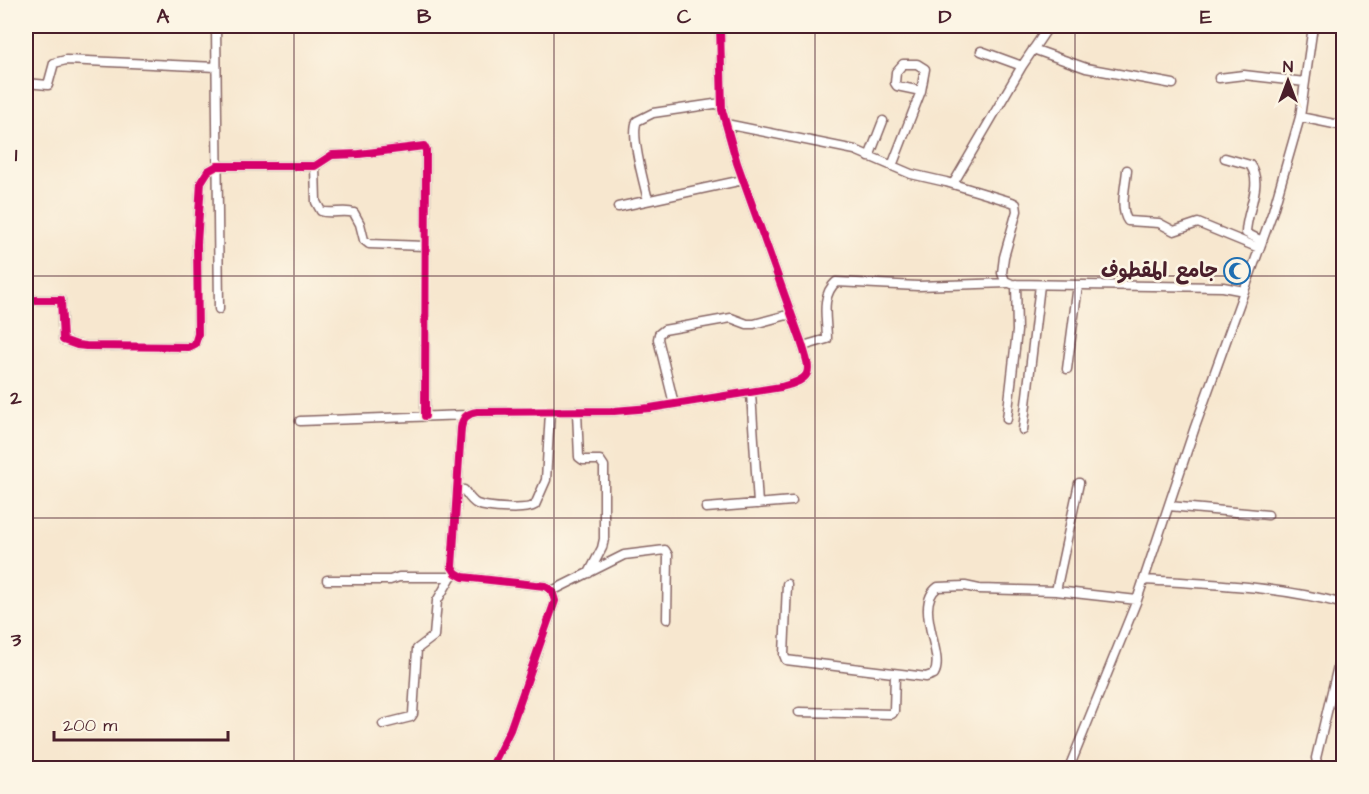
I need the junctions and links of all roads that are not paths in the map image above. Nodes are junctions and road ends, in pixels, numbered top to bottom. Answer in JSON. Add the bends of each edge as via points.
{"nodes":[{"id":1,"x":216,"y":26,"type":"edge"},
{"id":2,"x":720,"y":26,"type":"edge"},
{"id":3,"x":1049,"y":26,"type":"edge"},
{"id":4,"x":1310,"y":26,"type":"edge"},
{"id":5,"x":1033,"y":49,"type":"junction"},
{"id":6,"x":981,"y":51,"type":"dead end"},
{"id":7,"x":1022,"y":66,"type":"junction"},
{"id":8,"x":216,"y":67,"type":"junction"},
{"id":9,"x":1219,"y":78,"type":"dead end"},
{"id":10,"x":1305,"y":82,"type":"junction"},
{"id":11,"x":26,"y":83,"type":"edge"},
{"id":12,"x":1173,"y":84,"type":"dead end"},
{"id":13,"x":921,"y":91,"type":"dead end"},
{"id":14,"x":722,"y":103,"type":"junction"},
{"id":15,"x":1300,"y":117,"type":"junction"},
{"id":16,"x":883,"y":121,"type":"dead end"},
{"id":17,"x":726,"y":124,"type":"junction"},
{"id":18,"x":1344,"y":126,"type":"edge"},
{"id":19,"x":869,"y":157,"type":"junction"},
{"id":20,"x":1225,"y":158,"type":"dead end"},
{"id":21,"x":217,"y":166,"type":"junction"},
{"id":22,"x":315,"y":166,"type":"junction"},
{"id":23,"x":892,"y":166,"type":"junction"},
{"id":24,"x":1127,"y":170,"type":"dead end"},
{"id":25,"x":743,"y":180,"type":"junction"},
{"id":26,"x":953,"y":184,"type":"junction"},
{"id":27,"x":648,"y":200,"type":"junction"},
{"id":28,"x":618,"y":207,"type":"dead end"},
{"id":29,"x":1261,"y":245,"type":"junction"},
{"id":30,"x":425,"y":246,"type":"junction"},
{"id":31,"x":1012,"y":283,"type":"junction"},
{"id":32,"x":1040,"y":285,"type":"junction"},
{"id":33,"x":1078,"y":285,"type":"junction"},
{"id":34,"x":1244,"y":291,"type":"junction"},
{"id":35,"x":26,"y":300,"type":"edge"},
{"id":36,"x":219,"y":309,"type":"dead end"},
{"id":37,"x":791,"y":314,"type":"junction"},
{"id":38,"x":803,"y":346,"type":"junction"},
{"id":39,"x":1067,"y":369,"type":"dead end"},
{"id":40,"x":751,"y":393,"type":"junction"},
{"id":41,"x":674,"y":404,"type":"junction"},
{"id":42,"x":550,"y":412,"type":"junction"},
{"id":43,"x":577,"y":412,"type":"junction"},
{"id":44,"x":467,"y":415,"type":"junction"},
{"id":45,"x":425,"y":416,"type":"junction"},
{"id":46,"x":1007,"y":419,"type":"dead end"},
{"id":47,"x":300,"y":420,"type":"dead end"},
{"id":48,"x":1023,"y":430,"type":"dead end"},
{"id":49,"x":1079,"y":483,"type":"dead end"},
{"id":50,"x":457,"y":489,"type":"junction"},
{"id":51,"x":792,"y":501,"type":"dead end"},
{"id":52,"x":758,"y":504,"type":"junction"},
{"id":53,"x":1169,"y":506,"type":"junction"},
{"id":54,"x":706,"y":508,"type":"dead end"},
{"id":55,"x":1268,"y":515,"type":"dead end"},
{"id":56,"x":589,"y":573,"type":"junction"},
{"id":57,"x":454,"y":575,"type":"junction"},
{"id":58,"x":327,"y":580,"type":"dead end"},
{"id":59,"x":1144,"y":580,"type":"junction"},
{"id":60,"x":787,"y":584,"type":"dead end"},
{"id":61,"x":552,"y":591,"type":"junction"},
{"id":62,"x":1056,"y":591,"type":"junction"},
{"id":63,"x":1137,"y":600,"type":"junction"},
{"id":64,"x":1344,"y":603,"type":"edge"},
{"id":65,"x":667,"y":619,"type":"dead end"},
{"id":66,"x":1343,"y":646,"type":"edge"},
{"id":67,"x":895,"y":674,"type":"junction"},
{"id":68,"x":799,"y":712,"type":"dead end"},
{"id":69,"x":383,"y":724,"type":"dead end"},
{"id":70,"x":1317,"y":767,"type":"edge"},
{"id":71,"x":491,"y":768,"type":"edge"},
{"id":72,"x":1069,"y":768,"type":"edge"}],
"edges":[{"from":1,"to":8,"type":"street"},
{"from":2,"to":14,"type":"street"},
{"from":3,"to":5,"type":"street"},
{"from":4,"to":10,"type":"street"},
{"from":5,"to":7,"type":"street"},
{"from":5,"to":12,"type":"street","via":[[1086,68]]},
{"from":6,"to":7,"type":"street"},
{"from":7,"to":26,"type":"street"},
{"from":8,"to":11,"type":"street","via":[[66,60],[54,63],[49,84]]},
{"from":8,"to":21,"type":"street"},
{"from":9,"to":10,"type":"street","via":[[1244,75]]},
{"from":10,"to":15,"type":"street"},
{"from":13,"to":23,"type":"street"},
{"from":14,"to":17,"type":"street"},
{"from":14,"to":27,"type":"street","via":[[653,113],[637,121],[634,130]]},
{"from":15,"to":18,"type":"street"},
{"from":15,"to":29,"type":"street"},
{"from":16,"to":19,"type":"street"},
{"from":17,"to":19,"type":"street","via":[[844,147]]},
{"from":17,"to":25,"type":"street"},
{"from":19,"to":23,"type":"street"},
{"from":20,"to":29,"type":"street","via":[[1250,165],[1255,172],[1246,233]]},
{"from":21,"to":22,"type":"street"},
{"from":21,"to":35,"type":"street","via":[[201,182],[195,344],[77,345],[63,340],[61,300]]},
{"from":21,"to":36,"type":"street"},
{"from":22,"to":30,"type":"street","via":[[316,202],[321,211],[354,213],[369,244]]},
{"from":22,"to":30,"type":"street","via":[[332,155],[424,146]]},
{"from":23,"to":26,"type":"street"},
{"from":24,"to":29,"type":"street","via":[[1124,201],[1128,221],[1159,223],[1174,231],[1198,223]]},
{"from":25,"to":27,"type":"street"},
{"from":25,"to":37,"type":"street"},
{"from":26,"to":31,"type":"street","via":[[1016,204],[1002,269],[1004,278]]},
{"from":27,"to":28,"type":"street"},
{"from":29,"to":34,"type":"street"},
{"from":30,"to":45,"type":"street"},
{"from":31,"to":32,"type":"street"},
{"from":31,"to":38,"type":"street","via":[[918,286],[836,282],[825,303],[827,339]]},
{"from":31,"to":46,"type":"street","via":[[1017,331]]},
{"from":32,"to":33,"type":"street"},
{"from":32,"to":48,"type":"street"},
{"from":33,"to":34,"type":"street","via":[[1223,287]]},
{"from":33,"to":39,"type":"street"},
{"from":34,"to":53,"type":"street"},
{"from":37,"to":38,"type":"street"},
{"from":37,"to":41,"type":"street","via":[[754,324],[731,318],[664,330],[658,339]]},
{"from":38,"to":40,"type":"street","via":[[808,362],[805,378]]},
{"from":40,"to":41,"type":"street"},
{"from":40,"to":52,"type":"street"},
{"from":41,"to":43,"type":"street"},
{"from":42,"to":43,"type":"street"},
{"from":42,"to":44,"type":"street"},
{"from":42,"to":50,"type":"street","via":[[546,480],[535,505],[526,509],[481,505],[473,502],[464,490]]},
{"from":43,"to":56,"type":"street","via":[[579,457],[598,459],[604,466],[604,539]]},
{"from":44,"to":45,"type":"street"},
{"from":44,"to":50,"type":"street","via":[[461,424]]},
{"from":45,"to":47,"type":"street"},
{"from":49,"to":62,"type":"street"},
{"from":50,"to":57,"type":"street","via":[[451,560]]},
{"from":51,"to":52,"type":"street"},
{"from":52,"to":54,"type":"street"},
{"from":53,"to":55,"type":"street"},
{"from":53,"to":59,"type":"street"},
{"from":56,"to":61,"type":"street"},
{"from":56,"to":65,"type":"street","via":[[628,554],[665,550]]},
{"from":57,"to":58,"type":"street"},
{"from":57,"to":61,"type":"street","via":[[541,585]]},
{"from":57,"to":69,"type":"street","via":[[436,601],[434,636],[417,650],[413,714]]},
{"from":59,"to":63,"type":"street"},
{"from":59,"to":64,"type":"street","via":[[1257,587]]},
{"from":60,"to":67,"type":"street","via":[[786,660]]},
{"from":61,"to":71,"type":"street","via":[[555,606],[510,730]]},
{"from":62,"to":63,"type":"street"},
{"from":62,"to":67,"type":"street","via":[[938,587],[930,595],[929,608],[936,672],[926,677]]},
{"from":63,"to":72,"type":"street"},
{"from":66,"to":70,"type":"street"},
{"from":67,"to":68,"type":"street","via":[[892,714]]}]}
